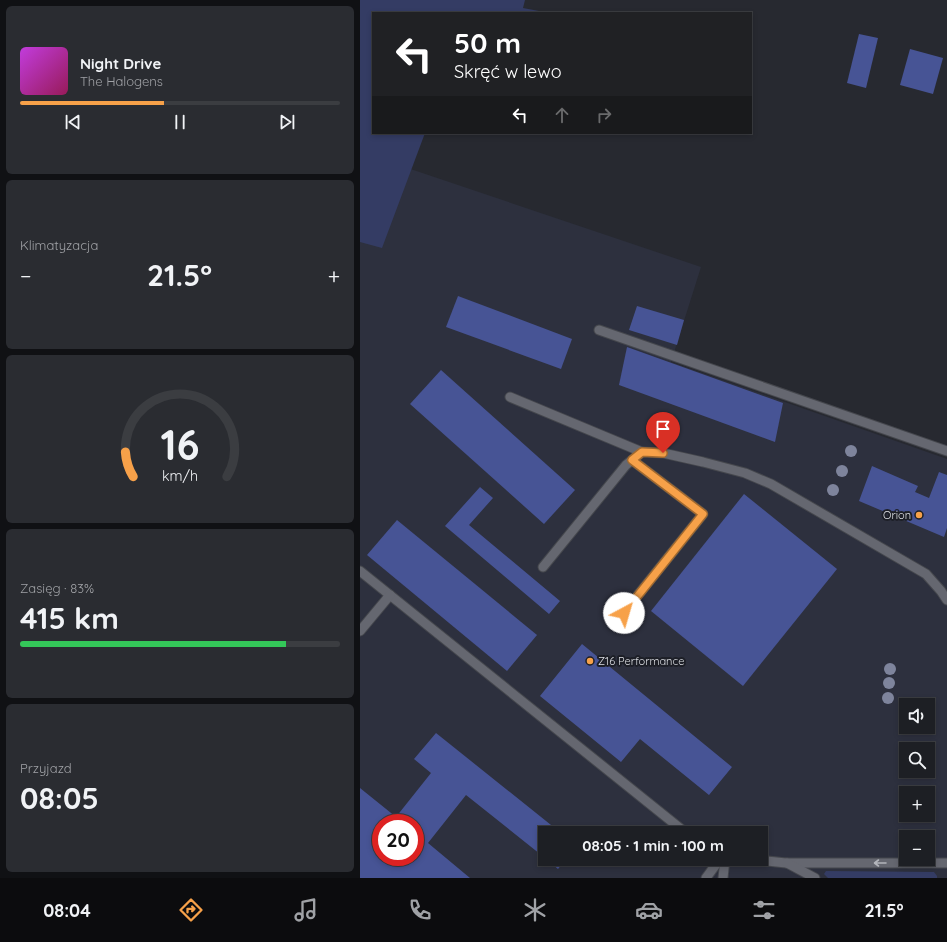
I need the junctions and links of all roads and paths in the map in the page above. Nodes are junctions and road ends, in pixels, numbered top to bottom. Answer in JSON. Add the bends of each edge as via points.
{"nodes":[{"id":1,"x":599,"y":330,"type":"dead end"},
{"id":2,"x":510,"y":396,"type":"dead end"},
{"id":3,"x":947,"y":451,"type":"edge"},
{"id":4,"x":642,"y":452,"type":"junction"},
{"id":5,"x":632,"y":460,"type":"junction"},
{"id":6,"x":543,"y":567,"type":"dead end"},
{"id":7,"x":360,"y":572,"type":"edge"},
{"id":8,"x":390,"y":595,"type":"junction"},
{"id":9,"x":947,"y":600,"type":"edge"},
{"id":10,"x":614,"y":625,"type":"dead end"},
{"id":11,"x":360,"y":631,"type":"edge"},
{"id":12,"x":677,"y":826,"type":"edge"},
{"id":13,"x":768,"y":861,"type":"edge"},
{"id":14,"x":786,"y":863,"type":"junction"},
{"id":15,"x":947,"y":863,"type":"edge"},
{"id":16,"x":715,"y":866,"type":"edge"},
{"id":17,"x":724,"y":866,"type":"edge"},
{"id":18,"x":706,"y":878,"type":"edge"},
{"id":19,"x":723,"y":878,"type":"edge"},
{"id":20,"x":815,"y":878,"type":"edge"}],
"edges":[{"from":1,"to":3,"type":"lane"},
{"from":2,"to":4,"type":"lane"},
{"from":4,"to":5,"type":"lane"},
{"from":4,"to":9,"type":"lane","via":[[663,453],[702,462],[745,473],[771,484],[926,574]]},
{"from":5,"to":6,"type":"lane"},
{"from":5,"to":10,"type":"lane","via":[[703,514]]},
{"from":7,"to":8,"type":"lane"},
{"from":8,"to":11,"type":"lane"},
{"from":8,"to":12,"type":"lane"},
{"from":13,"to":14,"type":"lane"},
{"from":15,"to":14,"type":"lane","one_way":true},
{"from":14,"to":20,"type":"lane"},
{"from":16,"to":18,"type":"lane"},
{"from":17,"to":19,"type":"lane"}]}
